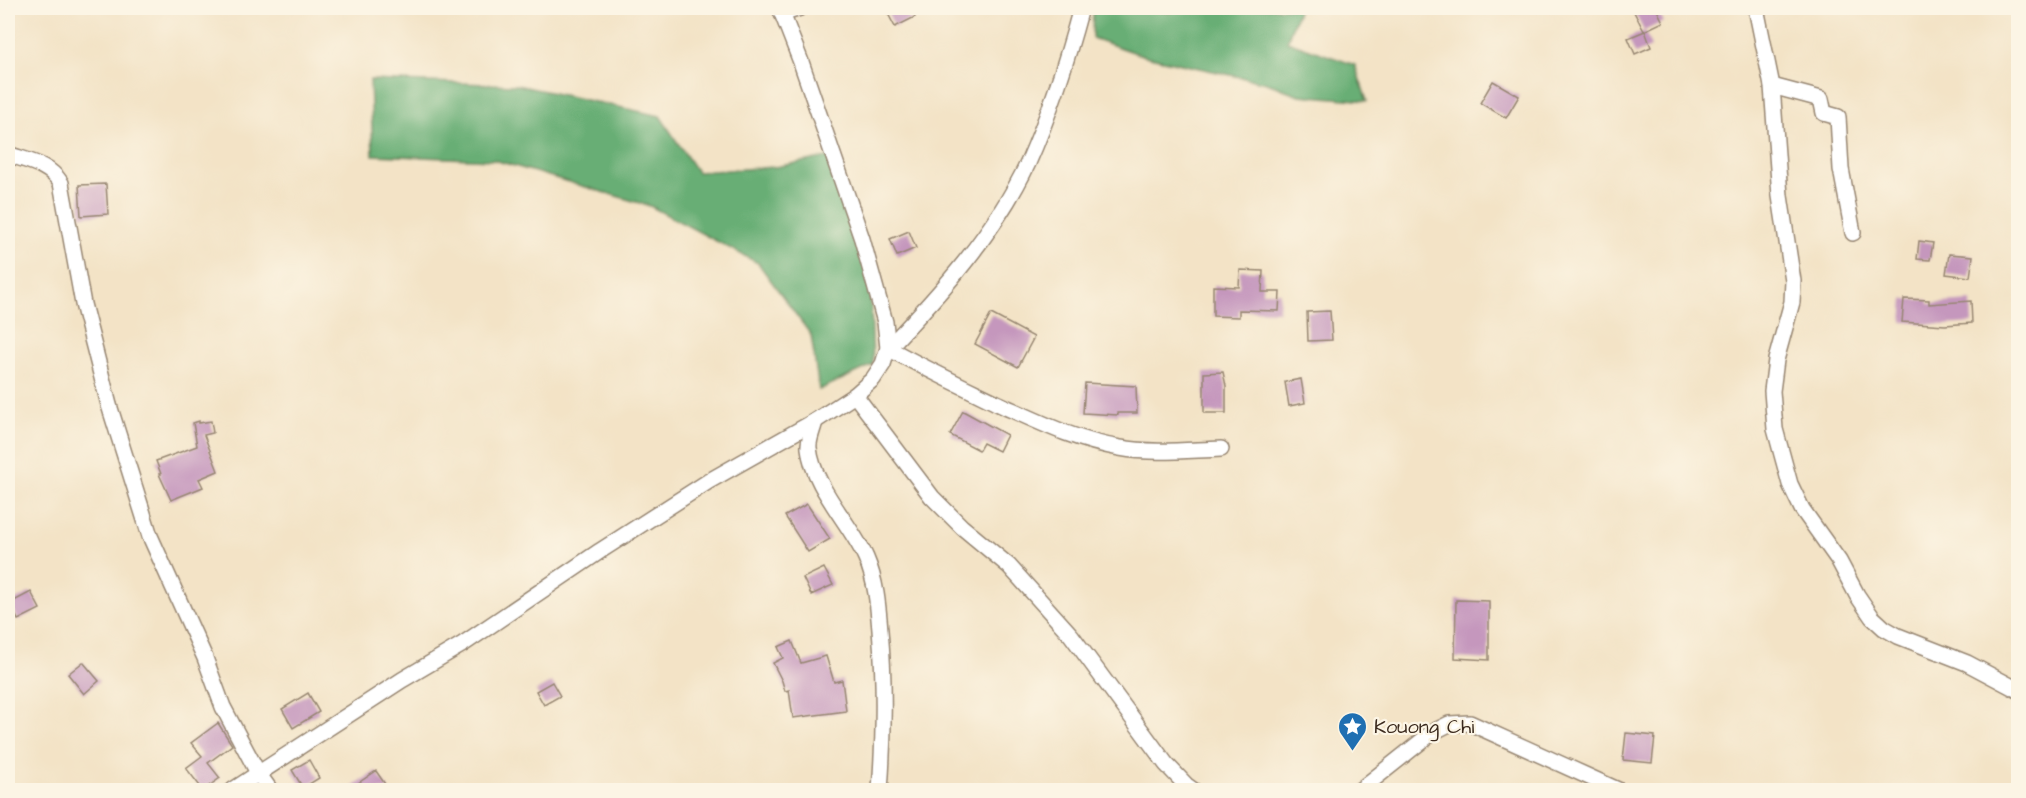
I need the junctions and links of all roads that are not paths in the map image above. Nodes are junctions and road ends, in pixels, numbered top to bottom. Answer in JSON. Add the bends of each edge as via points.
{"nodes":[{"id":1,"x":800,"y":8,"type":"edge"},
{"id":2,"x":1081,"y":8,"type":"edge"},
{"id":3,"x":1756,"y":8,"type":"edge"},
{"id":4,"x":781,"y":10,"type":"edge"},
{"id":5,"x":1772,"y":86,"type":"junction"},
{"id":6,"x":8,"y":154,"type":"edge"},
{"id":7,"x":1853,"y":233,"type":"dead end"},
{"id":8,"x":888,"y":348,"type":"junction"},
{"id":9,"x":855,"y":395,"type":"junction"},
{"id":10,"x":815,"y":422,"type":"junction"},
{"id":11,"x":1221,"y":449,"type":"dead end"},
{"id":12,"x":2019,"y":690,"type":"edge"},
{"id":13,"x":258,"y":773,"type":"junction"},
{"id":14,"x":233,"y":790,"type":"edge"},
{"id":15,"x":270,"y":790,"type":"edge"},
{"id":16,"x":880,"y":790,"type":"edge"},
{"id":17,"x":1193,"y":790,"type":"edge"},
{"id":18,"x":1360,"y":790,"type":"edge"},
{"id":19,"x":1618,"y":790,"type":"edge"}],
"edges":[{"from":1,"to":4,"type":"street"},
{"from":2,"to":8,"type":"street","via":[[1067,59],[1027,163],[992,225],[954,275]]},
{"from":3,"to":5,"type":"street"},
{"from":4,"to":8,"type":"street","via":[[862,239],[885,322]]},
{"from":5,"to":7,"type":"street","via":[[1821,99],[1824,113],[1838,117],[1841,169]]},
{"from":5,"to":12,"type":"street","via":[[1780,196],[1793,280],[1792,302],[1772,391],[1775,429],[1790,484],[1857,595],[1884,628]]},
{"from":6,"to":13,"type":"street","via":[[42,166],[61,183],[83,304],[109,405],[150,536],[224,707]]},
{"from":8,"to":9,"type":"street","via":[[873,379]]},
{"from":8,"to":11,"type":"street","via":[[1080,439],[1160,451]]},
{"from":9,"to":10,"type":"street"},
{"from":9,"to":17,"type":"street","via":[[932,497],[1009,567],[1071,635],[1166,764]]},
{"from":10,"to":13,"type":"street","via":[[709,481],[463,644]]},
{"from":10,"to":16,"type":"street","via":[[809,446],[812,461],[831,502],[866,558],[874,581],[884,687]]},
{"from":13,"to":14,"type":"street"},
{"from":13,"to":15,"type":"street"},
{"from":18,"to":19,"type":"street","via":[[1433,732],[1449,724],[1470,723]]}]}
